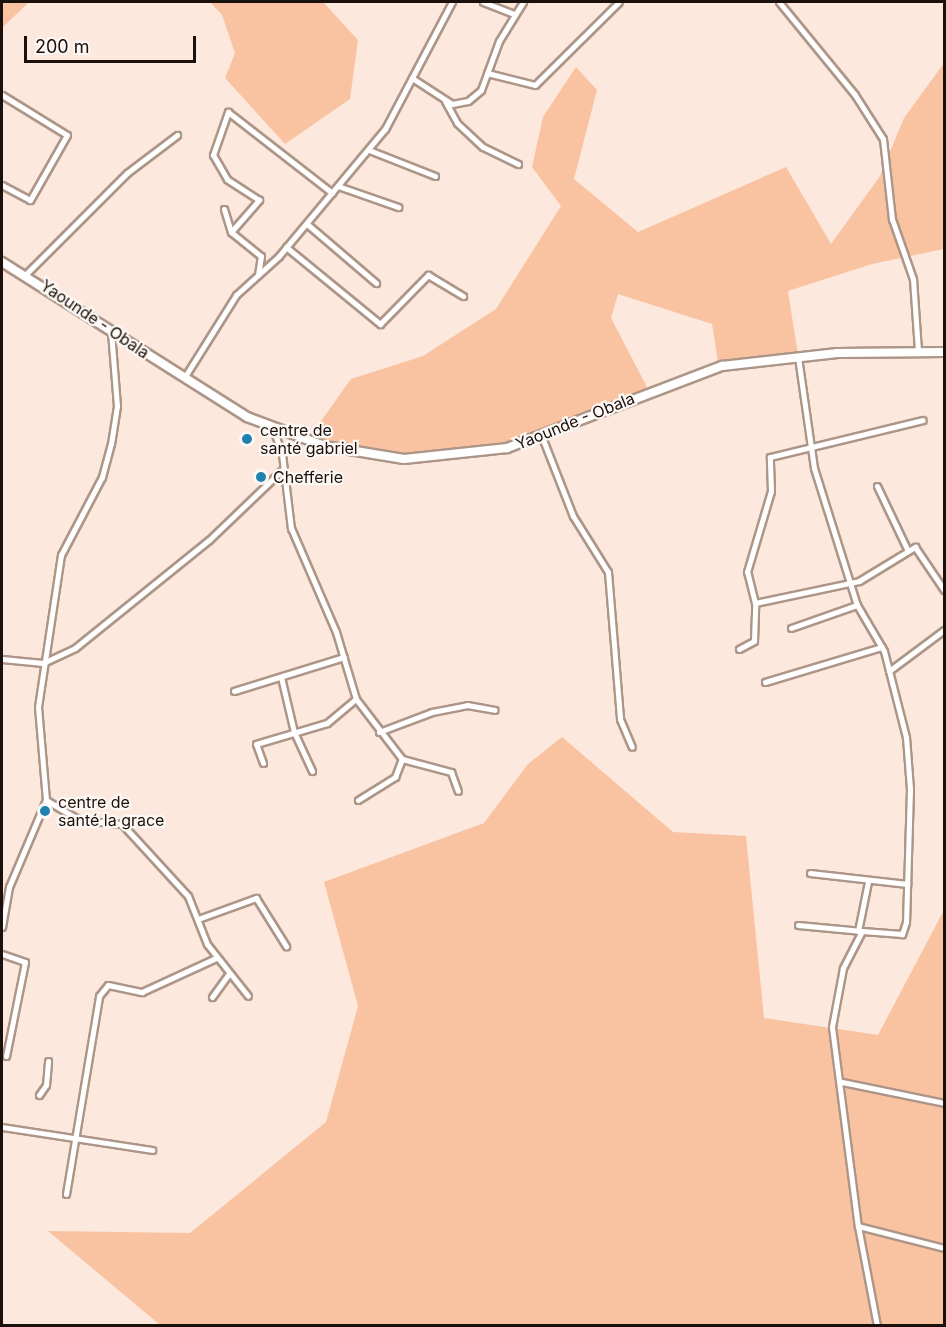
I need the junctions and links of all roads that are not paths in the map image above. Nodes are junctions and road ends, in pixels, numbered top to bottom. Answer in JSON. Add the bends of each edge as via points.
{"nodes":[{"id":1,"x":452,"y":2,"type":"edge"},
{"id":2,"x":483,"y":2,"type":"edge"},
{"id":3,"x":523,"y":2,"type":"edge"},
{"id":4,"x":619,"y":2,"type":"edge"},
{"id":5,"x":779,"y":2,"type":"edge"},
{"id":6,"x":514,"y":14,"type":"junction"},
{"id":7,"x":487,"y":73,"type":"junction"},
{"id":8,"x":412,"y":78,"type":"junction"},
{"id":9,"x":2,"y":95,"type":"edge"},
{"id":10,"x":444,"y":99,"type":"junction"},
{"id":11,"x":177,"y":135,"type":"dead end"},
{"id":12,"x":369,"y":150,"type":"junction"},
{"id":13,"x":518,"y":164,"type":"dead end"},
{"id":14,"x":435,"y":176,"type":"dead end"},
{"id":15,"x":2,"y":185,"type":"edge"},
{"id":16,"x":338,"y":186,"type":"junction"},
{"id":17,"x":332,"y":193,"type":"junction"},
{"id":18,"x":398,"y":207,"type":"dead end"},
{"id":19,"x":224,"y":209,"type":"dead end"},
{"id":20,"x":307,"y":224,"type":"junction"},
{"id":21,"x":231,"y":232,"type":"junction"},
{"id":22,"x":286,"y":247,"type":"junction"},
{"id":23,"x":2,"y":262,"type":"edge"},
{"id":24,"x":26,"y":274,"type":"junction"},
{"id":25,"x":258,"y":275,"type":"junction"},
{"id":26,"x":376,"y":283,"type":"dead end"},
{"id":27,"x":463,"y":296,"type":"dead end"},
{"id":28,"x":110,"y":329,"type":"junction"},
{"id":29,"x":918,"y":351,"type":"junction"},
{"id":30,"x":945,"y":352,"type":"edge"},
{"id":31,"x":798,"y":355,"type":"junction"},
{"id":32,"x":183,"y":380,"type":"junction"},
{"id":33,"x":923,"y":420,"type":"dead end"},
{"id":34,"x":273,"y":429,"type":"junction"},
{"id":35,"x":542,"y":437,"type":"junction"},
{"id":36,"x":811,"y":445,"type":"junction"},
{"id":37,"x":282,"y":470,"type":"junction"},
{"id":38,"x":877,"y":486,"type":"dead end"},
{"id":39,"x":908,"y":550,"type":"junction"},
{"id":40,"x":850,"y":582,"type":"junction"},
{"id":41,"x":945,"y":590,"type":"edge"},
{"id":42,"x":755,"y":603,"type":"junction"},
{"id":43,"x":857,"y":605,"type":"junction"},
{"id":44,"x":791,"y":628,"type":"dead end"},
{"id":45,"x":945,"y":630,"type":"edge"},
{"id":46,"x":882,"y":647,"type":"junction"},
{"id":47,"x":739,"y":649,"type":"dead end"},
{"id":48,"x":344,"y":657,"type":"junction"},
{"id":49,"x":2,"y":659,"type":"edge"},
{"id":50,"x":43,"y":663,"type":"junction"},
{"id":51,"x":889,"y":671,"type":"junction"},
{"id":52,"x":281,"y":677,"type":"junction"},
{"id":53,"x":765,"y":682,"type":"dead end"},
{"id":54,"x":234,"y":691,"type":"dead end"},
{"id":55,"x":356,"y":699,"type":"junction"},
{"id":56,"x":495,"y":710,"type":"dead end"},
{"id":57,"x":294,"y":732,"type":"junction"},
{"id":58,"x":379,"y":732,"type":"junction"},
{"id":59,"x":633,"y":747,"type":"dead end"},
{"id":60,"x":402,"y":759,"type":"junction"},
{"id":61,"x":263,"y":763,"type":"dead end"},
{"id":62,"x":312,"y":771,"type":"dead end"},
{"id":63,"x":458,"y":790,"type":"dead end"},
{"id":64,"x":46,"y":800,"type":"junction"},
{"id":65,"x":358,"y":800,"type":"dead end"},
{"id":66,"x":810,"y":873,"type":"dead end"},
{"id":67,"x":868,"y":882,"type":"junction"},
{"id":68,"x":907,"y":884,"type":"junction"},
{"id":69,"x":198,"y":920,"type":"junction"},
{"id":70,"x":798,"y":925,"type":"dead end"},
{"id":71,"x":2,"y":927,"type":"edge"},
{"id":72,"x":860,"y":931,"type":"junction"},
{"id":73,"x":286,"y":946,"type":"dead end"},
{"id":74,"x":2,"y":954,"type":"edge"},
{"id":75,"x":216,"y":958,"type":"junction"},
{"id":76,"x":229,"y":974,"type":"junction"},
{"id":77,"x":248,"y":996,"type":"dead end"},
{"id":78,"x":212,"y":997,"type":"dead end"},
{"id":79,"x":6,"y":1056,"type":"dead end"},
{"id":80,"x":48,"y":1061,"type":"dead end"},
{"id":81,"x":842,"y":1082,"type":"junction"},
{"id":82,"x":39,"y":1095,"type":"dead end"},
{"id":83,"x":945,"y":1103,"type":"edge"},
{"id":84,"x":2,"y":1127,"type":"edge"},
{"id":85,"x":74,"y":1139,"type":"junction"},
{"id":86,"x":152,"y":1150,"type":"dead end"},
{"id":87,"x":66,"y":1194,"type":"dead end"},
{"id":88,"x":858,"y":1226,"type":"junction"},
{"id":89,"x":945,"y":1248,"type":"edge"},
{"id":90,"x":877,"y":1326,"type":"edge"}],
"edges":[{"from":1,"to":8,"type":"street"},
{"from":2,"to":6,"type":"street"},
{"from":3,"to":6,"type":"street"},
{"from":4,"to":7,"type":"street","via":[[535,85]]},
{"from":5,"to":29,"type":"street","via":[[855,95],[883,139],[892,219],[913,279]]},
{"from":6,"to":7,"type":"street"},
{"from":7,"to":10,"type":"street","via":[[481,90],[468,101]]},
{"from":8,"to":10,"type":"street"},
{"from":8,"to":12,"type":"street"},
{"from":9,"to":15,"type":"street","via":[[68,135],[30,200]]},
{"from":10,"to":13,"type":"street","via":[[457,123],[483,147]]},
{"from":11,"to":24,"type":"street","via":[[127,173]]},
{"from":12,"to":14,"type":"street"},
{"from":12,"to":16,"type":"street"},
{"from":16,"to":17,"type":"street"},
{"from":16,"to":18,"type":"street"},
{"from":17,"to":20,"type":"street"},
{"from":17,"to":21,"type":"street","via":[[228,112],[213,154],[227,179],[259,200]]},
{"from":19,"to":21,"type":"street"},
{"from":20,"to":22,"type":"street"},
{"from":20,"to":26,"type":"street"},
{"from":21,"to":25,"type":"street","via":[[261,256]]},
{"from":22,"to":25,"type":"street"},
{"from":22,"to":27,"type":"street","via":[[380,324],[428,275]]},
{"from":23,"to":24,"type":"highway","name":"Yaounde - Obala"},
{"from":24,"to":28,"type":"highway","name":"Yaounde - Obala"},
{"from":25,"to":32,"type":"street","via":[[228,306]]},
{"from":28,"to":32,"type":"highway","name":"Yaounde - Obala"},
{"from":28,"to":50,"type":"street","via":[[117,406],[111,444],[102,477],[61,555]]},
{"from":29,"to":30,"type":"highway","name":"Yaounde - Obala"},
{"from":29,"to":31,"type":"highway","name":"Yaounde - Obala"},
{"from":31,"to":35,"type":"highway","name":"Yaounde - Obala","via":[[697,373]]},
{"from":31,"to":36,"type":"street"},
{"from":32,"to":34,"type":"highway","name":"Yaounde - Obala"},
{"from":33,"to":36,"type":"street"},
{"from":34,"to":35,"type":"highway","name":"Yaounde - Obala","via":[[351,453],[404,459],[467,455]]},
{"from":34,"to":37,"type":"street"},
{"from":35,"to":59,"type":"street","via":[[573,516],[608,572],[620,719]]},
{"from":36,"to":40,"type":"street"},
{"from":36,"to":42,"type":"street","via":[[770,457],[771,491],[747,572]]},
{"from":37,"to":48,"type":"street","via":[[298,551]]},
{"from":37,"to":50,"type":"street","via":[[156,584],[75,648]]},
{"from":38,"to":39,"type":"street"},
{"from":39,"to":40,"type":"street"},
{"from":39,"to":41,"type":"street","via":[[915,547]]},
{"from":40,"to":42,"type":"street"},
{"from":40,"to":43,"type":"street"},
{"from":42,"to":47,"type":"street","via":[[754,641]]},
{"from":43,"to":44,"type":"street"},
{"from":43,"to":46,"type":"street"},
{"from":45,"to":51,"type":"street"},
{"from":46,"to":51,"type":"street"},
{"from":46,"to":53,"type":"street"},
{"from":48,"to":52,"type":"street"},
{"from":48,"to":55,"type":"street"},
{"from":49,"to":50,"type":"street"},
{"from":50,"to":64,"type":"street","via":[[38,707]]},
{"from":51,"to":68,"type":"street","via":[[906,737],[910,789]]},
{"from":52,"to":54,"type":"street"},
{"from":52,"to":57,"type":"street"},
{"from":55,"to":57,"type":"street","via":[[327,723]]},
{"from":55,"to":58,"type":"street"},
{"from":56,"to":58,"type":"street","via":[[466,705],[432,712]]},
{"from":57,"to":61,"type":"street","via":[[256,744]]},
{"from":57,"to":62,"type":"street"},
{"from":58,"to":60,"type":"street"},
{"from":60,"to":63,"type":"street","via":[[451,772]]},
{"from":60,"to":65,"type":"street","via":[[394,777]]},
{"from":64,"to":69,"type":"street","via":[[79,820],[122,824],[188,896]]},
{"from":64,"to":71,"type":"street","via":[[9,887]]},
{"from":66,"to":67,"type":"street"},
{"from":67,"to":68,"type":"street"},
{"from":67,"to":72,"type":"street"},
{"from":68,"to":72,"type":"street","via":[[902,934]]},
{"from":69,"to":73,"type":"street","via":[[256,898]]},
{"from":69,"to":75,"type":"street"},
{"from":70,"to":72,"type":"street"},
{"from":72,"to":81,"type":"street","via":[[843,968],[832,1027]]},
{"from":74,"to":79,"type":"street","via":[[25,962]]},
{"from":75,"to":76,"type":"street"},
{"from":75,"to":85,"type":"street","via":[[142,992],[108,985],[99,996],[85,1065],[83,1111]]},
{"from":76,"to":77,"type":"street"},
{"from":76,"to":78,"type":"street"},
{"from":80,"to":82,"type":"street","via":[[46,1085]]},
{"from":81,"to":83,"type":"street"},
{"from":81,"to":88,"type":"street"},
{"from":84,"to":85,"type":"street"},
{"from":85,"to":86,"type":"street"},
{"from":85,"to":87,"type":"street"},
{"from":88,"to":89,"type":"street"},
{"from":88,"to":90,"type":"street"}]}
